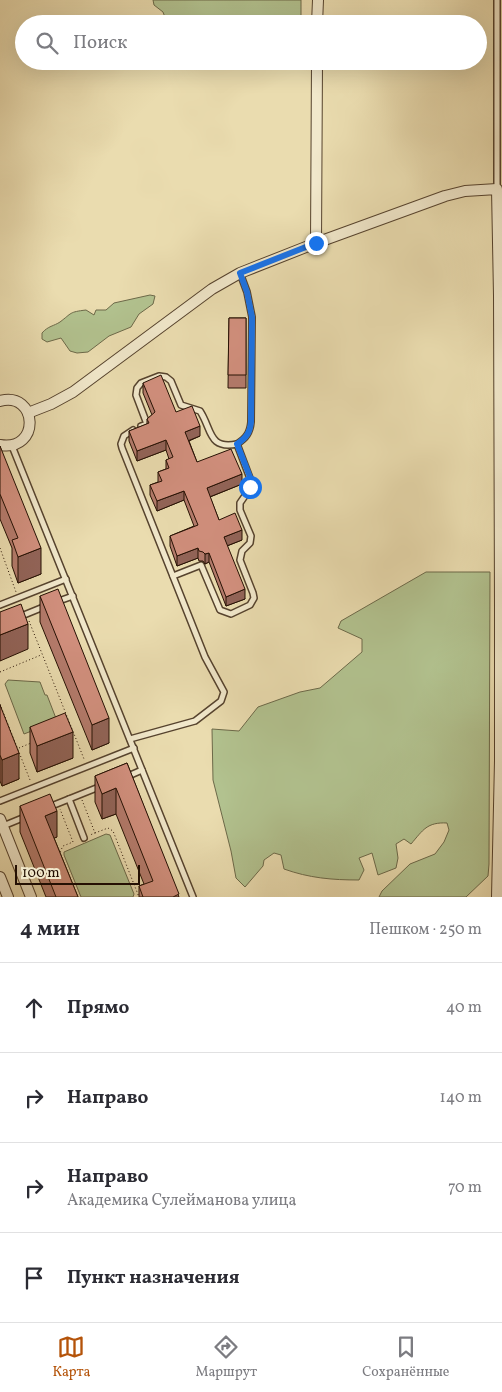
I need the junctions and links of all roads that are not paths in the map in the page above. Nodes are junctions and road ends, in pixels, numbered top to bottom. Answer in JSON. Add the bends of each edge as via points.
{"nodes":[{"id":1,"x":318,"y":0,"type":"edge"},
{"id":2,"x":497,"y":0,"type":"edge"},
{"id":3,"x":317,"y":15,"type":"edge"},
{"id":4,"x":317,"y":70,"type":"edge"},
{"id":5,"x":497,"y":190,"type":"junction"},
{"id":6,"x":316,"y":243,"type":"junction"},
{"id":7,"x":240,"y":273,"type":"junction"},
{"id":8,"x":501,"y":295,"type":"edge"},
{"id":9,"x":0,"y":401,"type":"edge"},
{"id":10,"x":28,"y":412,"type":"junction"},
{"id":11,"x":237,"y":444,"type":"junction"},
{"id":12,"x":0,"y":445,"type":"edge"},
{"id":13,"x":12,"y":446,"type":"junction"},
{"id":14,"x":173,"y":576,"type":"junction"},
{"id":15,"x":66,"y":579,"type":"junction"},
{"id":16,"x":72,"y":596,"type":"junction"},
{"id":17,"x":0,"y":605,"type":"edge"},
{"id":18,"x":9,"y":621,"type":"edge"},
{"id":19,"x":130,"y":739,"type":"junction"},
{"id":20,"x":134,"y":748,"type":"junction"},
{"id":21,"x":142,"y":770,"type":"junction"},
{"id":22,"x":115,"y":781,"type":"edge"},
{"id":23,"x":106,"y":784,"type":"edge"},
{"id":24,"x":69,"y":799,"type":"junction"},
{"id":25,"x":0,"y":801,"type":"edge"},
{"id":26,"x":40,"y":811,"type":"edge"},
{"id":27,"x":30,"y":815,"type":"edge"},
{"id":28,"x":1,"y":824,"type":"edge"},
{"id":29,"x":84,"y":838,"type":"dead end"},
{"id":30,"x":0,"y":878,"type":"edge"},
{"id":31,"x":8,"y":897,"type":"edge"},
{"id":32,"x":31,"y":897,"type":"edge"},
{"id":33,"x":193,"y":897,"type":"edge"},
{"id":34,"x":497,"y":897,"type":"edge"}],
"edges":[{"from":1,"to":3,"type":"street"},
{"from":2,"to":5,"type":"lane"},
{"from":4,"to":6,"type":"street"},
{"from":5,"to":6,"type":"street","via":[[465,191],[445,196]]},
{"from":5,"to":8,"type":"street"},
{"from":6,"to":7,"type":"street"},
{"from":7,"to":10,"type":"street","via":[[73,392]]},
{"from":7,"to":11,"type":"lane","via":[[252,317],[251,422],[248,434]]},
{"from":8,"to":34,"type":"street"},
{"from":9,"to":10,"type":"street","via":[[18,402]]},
{"from":10,"to":13,"type":"street","via":[[28,433]]},
{"from":11,"to":14,"type":"lane","via":[[250,481],[240,510],[251,536],[240,560],[253,593],[252,601],[231,614],[218,608],[201,564]]},
{"from":11,"to":14,"type":"lane","via":[[223,445],[213,440],[200,411],[181,405],[166,377],[156,377],[138,385],[136,395],[147,424],[127,432],[121,444]]},
{"from":12,"to":13,"type":"street"},
{"from":13,"to":15,"type":"lane"},
{"from":14,"to":19,"type":"lane","via":[[224,695],[195,721]]},
{"from":15,"to":16,"type":"lane"},
{"from":15,"to":17,"type":"lane"},
{"from":16,"to":18,"type":"lane"},
{"from":16,"to":19,"type":"lane"},
{"from":19,"to":20,"type":"lane"},
{"from":20,"to":21,"type":"lane"},
{"from":20,"to":25,"type":"lane"},
{"from":21,"to":22,"type":"lane"},
{"from":21,"to":33,"type":"lane"},
{"from":23,"to":24,"type":"lane"},
{"from":24,"to":26,"type":"lane"},
{"from":24,"to":29,"type":"lane"},
{"from":27,"to":28,"type":"lane"},
{"from":28,"to":32,"type":"street"},
{"from":30,"to":31,"type":"street"}]}
